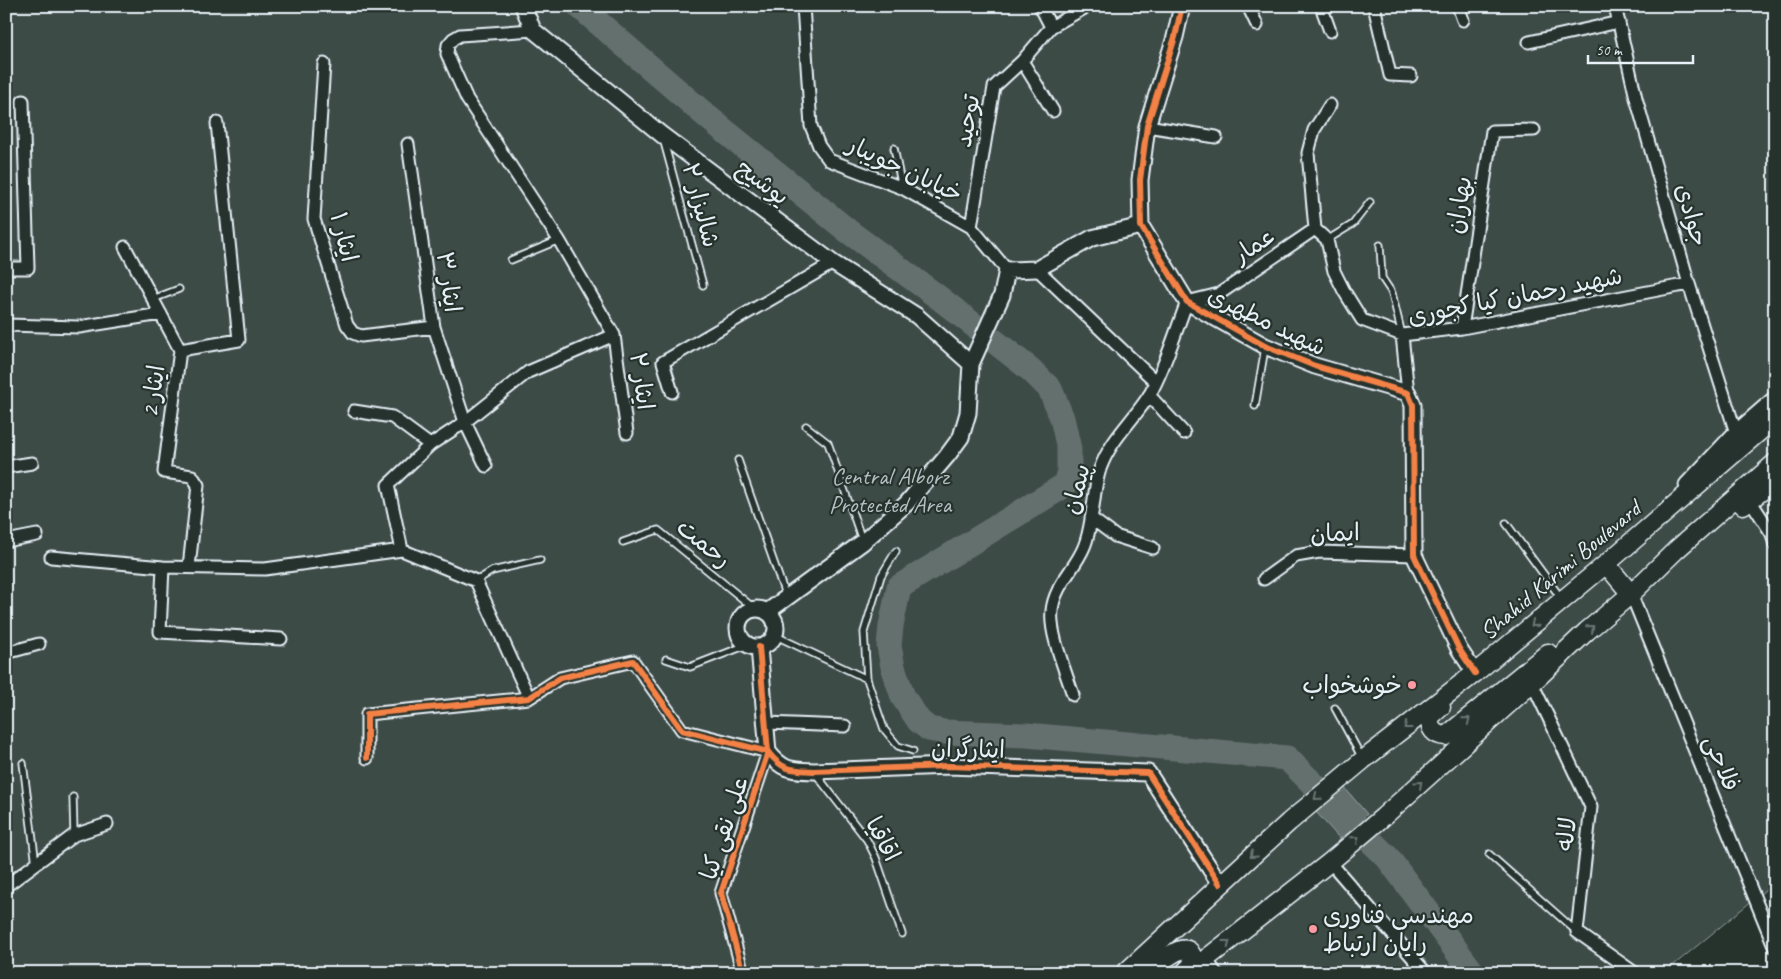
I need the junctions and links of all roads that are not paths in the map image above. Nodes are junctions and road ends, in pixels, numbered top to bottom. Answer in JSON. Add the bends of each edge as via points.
{"nodes":[{"id":1,"x":523,"y":6,"type":"edge"},
{"id":2,"x":803,"y":6,"type":"edge"},
{"id":3,"x":1040,"y":6,"type":"edge"},
{"id":4,"x":1088,"y":6,"type":"edge"},
{"id":5,"x":1182,"y":6,"type":"edge"},
{"id":6,"x":1248,"y":6,"type":"edge"},
{"id":7,"x":1321,"y":6,"type":"edge"},
{"id":8,"x":1374,"y":6,"type":"edge"},
{"id":9,"x":1458,"y":6,"type":"edge"},
{"id":10,"x":1615,"y":6,"type":"edge"},
{"id":11,"x":1463,"y":20,"type":"dead end"},
{"id":12,"x":1619,"y":22,"type":"junction"},
{"id":13,"x":1257,"y":25,"type":"dead end"},
{"id":14,"x":1051,"y":27,"type":"junction"},
{"id":15,"x":533,"y":30,"type":"junction"},
{"id":16,"x":1330,"y":31,"type":"dead end"},
{"id":17,"x":1529,"y":42,"type":"dead end"},
{"id":18,"x":1022,"y":60,"type":"junction"},
{"id":19,"x":324,"y":64,"type":"dead end"},
{"id":20,"x":1410,"y":76,"type":"dead end"},
{"id":21,"x":23,"y":101,"type":"dead end"},
{"id":22,"x":1330,"y":105,"type":"dead end"},
{"id":23,"x":1053,"y":111,"type":"dead end"},
{"id":24,"x":218,"y":123,"type":"dead end"},
{"id":25,"x":1148,"y":126,"type":"junction"},
{"id":26,"x":1534,"y":130,"type":"dead end"},
{"id":27,"x":662,"y":135,"type":"junction"},
{"id":28,"x":1216,"y":137,"type":"dead end"},
{"id":29,"x":408,"y":144,"type":"dead end"},
{"id":30,"x":894,"y":148,"type":"dead end"},
{"id":31,"x":902,"y":188,"type":"junction"},
{"id":32,"x":1370,"y":202,"type":"dead end"},
{"id":33,"x":1141,"y":226,"type":"junction"},
{"id":34,"x":971,"y":227,"type":"junction"},
{"id":35,"x":1315,"y":229,"type":"junction"},
{"id":36,"x":560,"y":240,"type":"junction"},
{"id":37,"x":1327,"y":240,"type":"junction"},
{"id":38,"x":1380,"y":246,"type":"dead end"},
{"id":39,"x":125,"y":247,"type":"dead end"},
{"id":40,"x":511,"y":260,"type":"dead end"},
{"id":41,"x":833,"y":263,"type":"junction"},
{"id":42,"x":6,"y":268,"type":"edge"},
{"id":43,"x":1037,"y":269,"type":"junction"},
{"id":44,"x":1007,"y":270,"type":"junction"},
{"id":45,"x":1689,"y":284,"type":"junction"},
{"id":46,"x":703,"y":285,"type":"dead end"},
{"id":47,"x":179,"y":289,"type":"dead end"},
{"id":48,"x":153,"y":299,"type":"junction"},
{"id":49,"x":1187,"y":302,"type":"junction"},
{"id":50,"x":161,"y":314,"type":"junction"},
{"id":51,"x":6,"y":325,"type":"edge"},
{"id":52,"x":434,"y":327,"type":"junction"},
{"id":53,"x":1462,"y":328,"type":"junction"},
{"id":54,"x":614,"y":335,"type":"junction"},
{"id":55,"x":1402,"y":335,"type":"junction"},
{"id":56,"x":1265,"y":346,"type":"junction"},
{"id":57,"x":180,"y":350,"type":"junction"},
{"id":58,"x":972,"y":360,"type":"junction"},
{"id":59,"x":1156,"y":382,"type":"junction"},
{"id":60,"x":672,"y":392,"type":"dead end"},
{"id":61,"x":1408,"y":393,"type":"junction"},
{"id":62,"x":1149,"y":395,"type":"junction"},
{"id":63,"x":1775,"y":399,"type":"edge"},
{"id":64,"x":1255,"y":406,"type":"dead end"},
{"id":65,"x":354,"y":411,"type":"dead end"},
{"id":66,"x":1775,"y":418,"type":"edge"},
{"id":67,"x":465,"y":422,"type":"junction"},
{"id":68,"x":806,"y":426,"type":"dead end"},
{"id":69,"x":628,"y":432,"type":"dead end"},
{"id":70,"x":1184,"y":433,"type":"dead end"},
{"id":71,"x":1736,"y":433,"type":"junction"},
{"id":72,"x":430,"y":445,"type":"junction"},
{"id":73,"x":738,"y":460,"type":"dead end"},
{"id":74,"x":32,"y":463,"type":"dead end"},
{"id":75,"x":1775,"y":463,"type":"edge"},
{"id":76,"x":486,"y":466,"type":"dead end"},
{"id":77,"x":6,"y":467,"type":"edge"},
{"id":78,"x":1775,"y":481,"type":"edge"},
{"id":79,"x":1750,"y":500,"type":"junction"},
{"id":80,"x":1091,"y":518,"type":"junction"},
{"id":81,"x":1506,"y":523,"type":"dead end"},
{"id":82,"x":1651,"y":524,"type":"junction"},
{"id":83,"x":37,"y":535,"type":"dead end"},
{"id":84,"x":6,"y":541,"type":"edge"},
{"id":85,"x":623,"y":542,"type":"dead end"},
{"id":86,"x":863,"y":542,"type":"junction"},
{"id":87,"x":1775,"y":545,"type":"edge"},
{"id":88,"x":1153,"y":548,"type":"dead end"},
{"id":89,"x":402,"y":550,"type":"junction"},
{"id":90,"x":1676,"y":550,"type":"junction"},
{"id":91,"x":896,"y":551,"type":"dead end"},
{"id":92,"x":1414,"y":555,"type":"junction"},
{"id":93,"x":51,"y":557,"type":"dead end"},
{"id":94,"x":540,"y":560,"type":"dead end"},
{"id":95,"x":1606,"y":564,"type":"junction"},
{"id":96,"x":163,"y":567,"type":"junction"},
{"id":97,"x":189,"y":567,"type":"junction"},
{"id":98,"x":1264,"y":579,"type":"dead end"},
{"id":99,"x":476,"y":581,"type":"junction"},
{"id":100,"x":1631,"y":594,"type":"junction"},
{"id":101,"x":786,"y":597,"type":"junction"},
{"id":102,"x":1563,"y":600,"type":"junction"},
{"id":103,"x":761,"y":611,"type":"junction"},
{"id":104,"x":774,"y":635,"type":"junction"},
{"id":105,"x":281,"y":640,"type":"dead end"},
{"id":106,"x":39,"y":644,"type":"dead end"},
{"id":107,"x":753,"y":646,"type":"junction"},
{"id":108,"x":1568,"y":648,"type":"junction"},
{"id":109,"x":6,"y":653,"type":"edge"},
{"id":110,"x":666,"y":659,"type":"dead end"},
{"id":111,"x":1475,"y":673,"type":"junction"},
{"id":112,"x":867,"y":679,"type":"junction"},
{"id":113,"x":1532,"y":683,"type":"junction"},
{"id":114,"x":1073,"y":695,"type":"dead end"},
{"id":115,"x":529,"y":698,"type":"junction"},
{"id":116,"x":1335,"y":708,"type":"dead end"},
{"id":117,"x":766,"y":723,"type":"junction"},
{"id":118,"x":845,"y":726,"type":"dead end"},
{"id":119,"x":913,"y":751,"type":"dead end"},
{"id":120,"x":768,"y":752,"type":"junction"},
{"id":121,"x":367,"y":758,"type":"dead end"},
{"id":122,"x":1363,"y":760,"type":"junction"},
{"id":123,"x":23,"y":763,"type":"dead end"},
{"id":124,"x":814,"y":771,"type":"junction"},
{"id":125,"x":73,"y":797,"type":"dead end"},
{"id":126,"x":107,"y":824,"type":"dead end"},
{"id":127,"x":74,"y":835,"type":"junction"},
{"id":128,"x":1489,"y":854,"type":"dead end"},
{"id":129,"x":1330,"y":862,"type":"junction"},
{"id":130,"x":36,"y":864,"type":"junction"},
{"id":131,"x":1220,"y":884,"type":"junction"},
{"id":132,"x":6,"y":886,"type":"edge"},
{"id":133,"x":1577,"y":932,"type":"junction"},
{"id":134,"x":902,"y":934,"type":"dead end"},
{"id":135,"x":1775,"y":948,"type":"edge"},
{"id":136,"x":1211,"y":966,"type":"edge"},
{"id":137,"x":743,"y":973,"type":"edge"},
{"id":138,"x":1124,"y":973,"type":"edge"},
{"id":139,"x":1148,"y":973,"type":"edge"},
{"id":140,"x":1186,"y":973,"type":"edge"},
{"id":141,"x":1426,"y":973,"type":"edge"},
{"id":142,"x":1635,"y":973,"type":"edge"}],
"edges":[{"from":1,"to":15,"type":"street"},
{"from":2,"to":31,"type":"street","name":"خیابان جویبار","via":[[811,126],[818,146],[830,160]]},
{"from":3,"to":14,"type":"street"},
{"from":4,"to":14,"type":"street","name":"توحید"},
{"from":5,"to":25,"type":"street","name":"شهید مطهری"},
{"from":6,"to":13,"type":"street"},
{"from":7,"to":16,"type":"street"},
{"from":8,"to":20,"type":"street","via":[[1390,75]]},
{"from":9,"to":11,"type":"street"},
{"from":10,"to":12,"type":"street","name":"جوادی"},
{"from":12,"to":17,"type":"street"},
{"from":12,"to":45,"type":"street","name":"جوادی","via":[[1636,98]]},
{"from":14,"to":18,"type":"street","name":"توحید"},
{"from":15,"to":27,"type":"street","name":"یوشیج"},
{"from":15,"to":36,"type":"street","via":[[460,35],[448,45],[447,54],[467,99]]},
{"from":18,"to":23,"type":"street"},
{"from":18,"to":34,"type":"street","name":"توحید","via":[[994,87]]},
{"from":19,"to":52,"type":"street","name":"ایثار ۱","via":[[314,219],[347,325],[353,333],[361,336]]},
{"from":21,"to":42,"type":"street","via":[[28,268]]},
{"from":22,"to":35,"type":"street","via":[[1314,130],[1308,153]]},
{"from":24,"to":57,"type":"street","name":"ایثار 2","via":[[239,340]]},
{"from":25,"to":28,"type":"street"},
{"from":25,"to":33,"type":"street","name":"شهید مطهری","via":[[1140,180]]},
{"from":26,"to":53,"type":"street","name":"بهاران","via":[[1492,132]]},
{"from":27,"to":41,"type":"street","name":"یوشیج"},
{"from":27,"to":46,"type":"lane","name":"شالیزار ۲"},
{"from":29,"to":52,"type":"street","name":"ایثار ۳"},
{"from":30,"to":31,"type":"lane"},
{"from":31,"to":34,"type":"street","name":"خیابان جویبار"},
{"from":32,"to":37,"type":"lane","via":[[1353,224]]},
{"from":33,"to":43,"type":"street","via":[[1092,238]]},
{"from":33,"to":49,"type":"street","name":"شهید مطهری"},
{"from":34,"to":44,"type":"street","name":"خیابان جویبار"},
{"from":35,"to":37,"type":"street"},
{"from":35,"to":49,"type":"street","name":"عمار","via":[[1218,294]]},
{"from":36,"to":40,"type":"lane"},
{"from":36,"to":54,"type":"street"},
{"from":37,"to":55,"type":"street","via":[[1334,271],[1362,320]]},
{"from":38,"to":55,"type":"lane","via":[[1382,278],[1392,293]]},
{"from":39,"to":48,"type":"street"},
{"from":41,"to":58,"type":"street","name":"یوشیج","via":[[917,316]]},
{"from":41,"to":60,"type":"street","via":[[663,362]]},
{"from":43,"to":44,"type":"street"},
{"from":43,"to":59,"type":"street"},
{"from":44,"to":58,"type":"street","via":[[1002,295]]},
{"from":45,"to":53,"type":"street","name":"شهید رحمان کیا کجوری"},
{"from":45,"to":71,"type":"street","name":"جوادی"},
{"from":47,"to":48,"type":"lane"},
{"from":48,"to":50,"type":"street"},
{"from":49,"to":56,"type":"street","name":"شهید مطهری"},
{"from":49,"to":59,"type":"street","name":"پیمان"},
{"from":50,"to":51,"type":"street","via":[[79,327]]},
{"from":50,"to":57,"type":"street"},
{"from":52,"to":67,"type":"street","name":"ایثار ۳"},
{"from":53,"to":55,"type":"street","name":"شهید رحمان کیا کجوری"},
{"from":54,"to":67,"type":"street","via":[[528,372]]},
{"from":54,"to":69,"type":"street","name":"ایثار ۲"},
{"from":55,"to":61,"type":"street","name":"شهید رحمان کیا کجوری"},
{"from":56,"to":61,"type":"street","name":"شهید مطهری","via":[[1315,366]]},
{"from":56,"to":64,"type":"lane"},
{"from":57,"to":97,"type":"street","name":"ایثار 2","via":[[164,472],[192,476],[198,485]]},
{"from":58,"to":86,"type":"street","via":[[968,413],[961,436],[907,503]]},
{"from":59,"to":62,"type":"street","name":"پیمان"},
{"from":61,"to":92,"type":"street","via":[[1413,405]]},
{"from":62,"to":70,"type":"street"},
{"from":62,"to":80,"type":"street","name":"پیمان","via":[[1116,437],[1100,470]]},
{"from":63,"to":71,"type":"street"},
{"from":65,"to":72,"type":"street","via":[[392,416]]},
{"from":66,"to":82,"type":"main road","name":"Shahid Karimi Boulevard"},
{"from":67,"to":72,"type":"street"},
{"from":67,"to":76,"type":"street","name":"ایثار ۳"},
{"from":68,"to":86,"type":"lane","via":[[828,443]]},
{"from":71,"to":82,"type":"street"},
{"from":72,"to":89,"type":"street","via":[[388,485]]},
{"from":73,"to":101,"type":"lane"},
{"from":74,"to":77,"type":"street"},
{"from":75,"to":90,"type":"main road"},
{"from":78,"to":79,"type":"main road"},
{"from":79,"to":87,"type":"street","via":[[1772,534]]},
{"from":79,"to":90,"type":"main road"},
{"from":80,"to":88,"type":"street","via":[[1115,536]]},
{"from":80,"to":114,"type":"street","name":"پیمان","via":[[1084,547],[1058,589],[1052,609],[1051,624]]},
{"from":81,"to":102,"type":"lane"},
{"from":82,"to":95,"type":"main road","name":"Shahid Karimi Boulevard"},
{"from":83,"to":84,"type":"street"},
{"from":85,"to":103,"type":"lane","name":"رحمت","via":[[658,530]]},
{"from":86,"to":101,"type":"street"},
{"from":89,"to":97,"type":"street","via":[[265,569]]},
{"from":89,"to":99,"type":"street"},
{"from":90,"to":100,"type":"main road"},
{"from":91,"to":112,"type":"lane","via":[[881,576],[864,632]]},
{"from":92,"to":98,"type":"street","name":"ایمان","via":[[1319,552],[1296,556]]},
{"from":92,"to":111,"type":"street","via":[[1459,649]]},
{"from":93,"to":96,"type":"street"},
{"from":94,"to":99,"type":"lane","via":[[492,571]]},
{"from":95,"to":100,"type":"main road"},
{"from":95,"to":102,"type":"main road","name":"Shahid Karimi Boulevard"},
{"from":96,"to":97,"type":"street"},
{"from":96,"to":105,"type":"street","via":[[160,632]]},
{"from":99,"to":115,"type":"street"},
{"from":108,"to":100,"type":"main road","one_way":true},
{"from":100,"to":135,"type":"street","name":"فلاحی"},
{"from":101,"to":103,"type":"street"},
{"from":102,"to":111,"type":"main road","name":"Shahid Karimi Boulevard","one_way":true},
{"from":103,"to":104,"type":"street","via":[[775,622]]},
{"from":103,"to":107,"type":"street","via":[[747,612],[738,624],[739,636]]},
{"from":104,"to":107,"type":"street","via":[[771,641]]},
{"from":104,"to":112,"type":"lane"},
{"from":106,"to":109,"type":"street"},
{"from":107,"to":110,"type":"lane","via":[[690,667]]},
{"from":107,"to":117,"type":"street"},
{"from":111,"to":108,"type":"main road","one_way":true,"via":[[1430,717],[1432,731],[1446,736],[1547,654]]},
{"from":108,"to":113,"type":"main road"},
{"from":111,"to":122,"type":"main road","name":"Shahid Karimi Boulevard","one_way":true},
{"from":112,"to":119,"type":"lane","via":[[884,729],[898,746]]},
{"from":129,"to":113,"type":"main road","one_way":true},
{"from":113,"to":133,"type":"street","name":"لاله","via":[[1591,807]]},
{"from":115,"to":120,"type":"street","via":[[560,678],[633,661],[682,730]]},
{"from":115,"to":121,"type":"street","via":[[367,714]]},
{"from":116,"to":122,"type":"lane"},
{"from":117,"to":118,"type":"street"},
{"from":117,"to":120,"type":"street"},
{"from":120,"to":124,"type":"street","name":"ایثارگران","via":[[778,764],[793,770]]},
{"from":120,"to":137,"type":"street","name":"علی نقی کیا","via":[[721,893]]},
{"from":122,"to":131,"type":"main road","name":"Shahid Karimi Boulevard","one_way":true},
{"from":123,"to":130,"type":"lane"},
{"from":124,"to":131,"type":"street","name":"ایثارگران","via":[[949,766],[1148,773]]},
{"from":124,"to":134,"type":"lane","name":"اقاقیا","via":[[867,840]]},
{"from":125,"to":127,"type":"lane"},
{"from":126,"to":127,"type":"street"},
{"from":127,"to":130,"type":"street"},
{"from":128,"to":133,"type":"lane"},
{"from":136,"to":129,"type":"main road","one_way":true},
{"from":129,"to":141,"type":"street"},
{"from":130,"to":132,"type":"street"},
{"from":131,"to":138,"type":"main road","name":"Shahid Karimi Boulevard"},
{"from":133,"to":142,"type":"street"},
{"from":136,"to":140,"type":"main road"},
{"from":139,"to":140,"type":"main road","via":[[1173,952],[1186,950],[1193,958],[1193,964]]}]}
